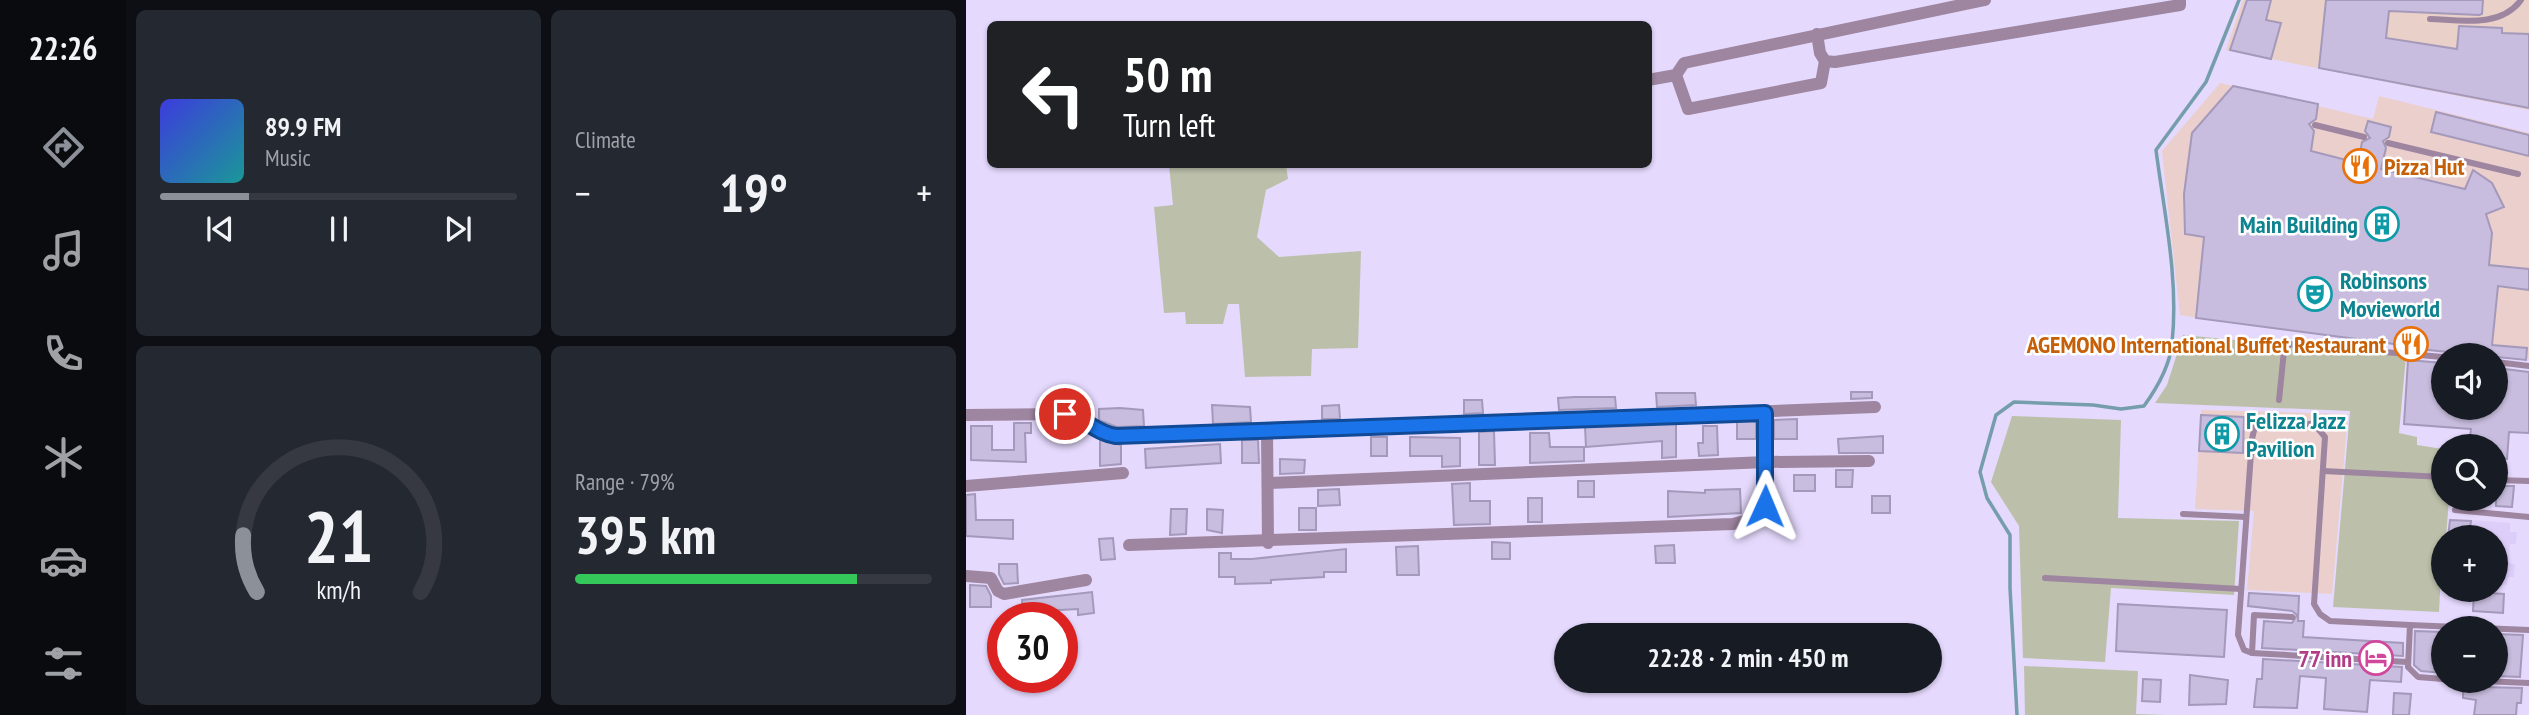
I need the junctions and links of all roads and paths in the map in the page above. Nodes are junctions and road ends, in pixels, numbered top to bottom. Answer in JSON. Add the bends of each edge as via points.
{"nodes":[{"id":1,"x":1984,"y":0,"type":"edge"},
{"id":2,"x":2180,"y":0,"type":"edge"},
{"id":3,"x":2521,"y":0,"type":"edge"},
{"id":4,"x":2430,"y":19,"type":"dead end"},
{"id":5,"x":1817,"y":34,"type":"junction"},
{"id":6,"x":1825,"y":61,"type":"junction"},
{"id":7,"x":1676,"y":75,"type":"junction"},
{"id":8,"x":1652,"y":79,"type":"edge"},
{"id":9,"x":2315,"y":125,"type":"dead end"},
{"id":10,"x":2364,"y":137,"type":"dead end"},
{"id":11,"x":2388,"y":142,"type":"dead end"},
{"id":12,"x":2518,"y":174,"type":"dead end"},
{"id":13,"x":2431,"y":356,"type":"edge"},
{"id":14,"x":2508,"y":363,"type":"edge"},
{"id":15,"x":2529,"y":366,"type":"edge"},
{"id":16,"x":2279,"y":400,"type":"dead end"},
{"id":17,"x":1875,"y":407,"type":"dead end"},
{"id":18,"x":1765,"y":413,"type":"junction"},
{"id":19,"x":966,"y":415,"type":"edge"},
{"id":20,"x":1268,"y":429,"type":"junction"},
{"id":21,"x":1869,"y":461,"type":"dead end"},
{"id":22,"x":1766,"y":462,"type":"junction"},
{"id":23,"x":2323,"y":471,"type":"junction"},
{"id":24,"x":1123,"y":473,"type":"dead end"},
{"id":25,"x":2431,"y":476,"type":"edge"},
{"id":26,"x":2508,"y":480,"type":"edge"},
{"id":27,"x":2529,"y":481,"type":"edge"},
{"id":28,"x":1269,"y":483,"type":"junction"},
{"id":29,"x":966,"y":486,"type":"edge"},
{"id":30,"x":2466,"y":511,"type":"edge"},
{"id":31,"x":2183,"y":514,"type":"dead end"},
{"id":32,"x":2246,"y":517,"type":"junction"},
{"id":33,"x":2529,"y":517,"type":"edge"},
{"id":34,"x":1268,"y":543,"type":"junction"},
{"id":35,"x":1129,"y":545,"type":"dead end"},
{"id":36,"x":966,"y":576,"type":"edge"},
{"id":37,"x":2045,"y":579,"type":"dead end"},
{"id":38,"x":1086,"y":580,"type":"dead end"},
{"id":39,"x":2241,"y":589,"type":"junction"},
{"id":40,"x":2292,"y":617,"type":"dead end"},
{"id":41,"x":2410,"y":625,"type":"junction"},
{"id":42,"x":2529,"y":630,"type":"edge"},
{"id":43,"x":2252,"y":653,"type":"junction"},
{"id":44,"x":2407,"y":662,"type":"junction"},
{"id":45,"x":2431,"y":678,"type":"edge"},
{"id":46,"x":2508,"y":682,"type":"edge"},
{"id":47,"x":2529,"y":683,"type":"edge"}],
"edges":[{"from":1,"to":5,"type":"street"},
{"from":2,"to":6,"type":"street","via":[[2180,5]]},
{"from":3,"to":4,"type":"lane","via":[[2513,11],[2494,19]]},
{"from":5,"to":6,"type":"street"},
{"from":5,"to":7,"type":"street","via":[[1684,63]]},
{"from":6,"to":7,"type":"street","via":[[1821,83],[1688,109]]},
{"from":7,"to":8,"type":"street"},
{"from":9,"to":10,"type":"lane"},
{"from":11,"to":12,"type":"lane"},
{"from":13,"to":16,"type":"lane","via":[[2290,344],[2284,351]]},
{"from":14,"to":15,"type":"lane"},
{"from":17,"to":18,"type":"street"},
{"from":18,"to":20,"type":"street"},
{"from":18,"to":22,"type":"street"},
{"from":19,"to":20,"type":"street","via":[[1065,414],[1078,416],[1100,434],[1116,436]]},
{"from":20,"to":28,"type":"street"},
{"from":21,"to":22,"type":"street"},
{"from":22,"to":28,"type":"street"},
{"from":22,"to":34,"type":"street","via":[[1765,506],[1759,517],[1733,524]]},
{"from":23,"to":25,"type":"lane"},
{"from":23,"to":32,"type":"lane","via":[[2325,437],[2314,424],[2255,426]]},
{"from":23,"to":41,"type":"lane","via":[[2315,604],[2320,614],[2330,621]]},
{"from":24,"to":29,"type":"street"},
{"from":26,"to":27,"type":"lane"},
{"from":28,"to":34,"type":"street"},
{"from":30,"to":33,"type":"lane"},
{"from":31,"to":32,"type":"lane"},
{"from":32,"to":39,"type":"lane"},
{"from":34,"to":35,"type":"street"},
{"from":36,"to":38,"type":"street","via":[[991,578],[1004,594]]},
{"from":37,"to":39,"type":"lane"},
{"from":39,"to":43,"type":"lane","via":[[2238,635],[2244,650]]},
{"from":40,"to":43,"type":"lane","via":[[2254,615]]},
{"from":41,"to":42,"type":"lane"},
{"from":41,"to":44,"type":"lane"},
{"from":43,"to":44,"type":"lane"},
{"from":44,"to":45,"type":"lane","via":[[2418,677]]},
{"from":46,"to":47,"type":"lane"}]}
